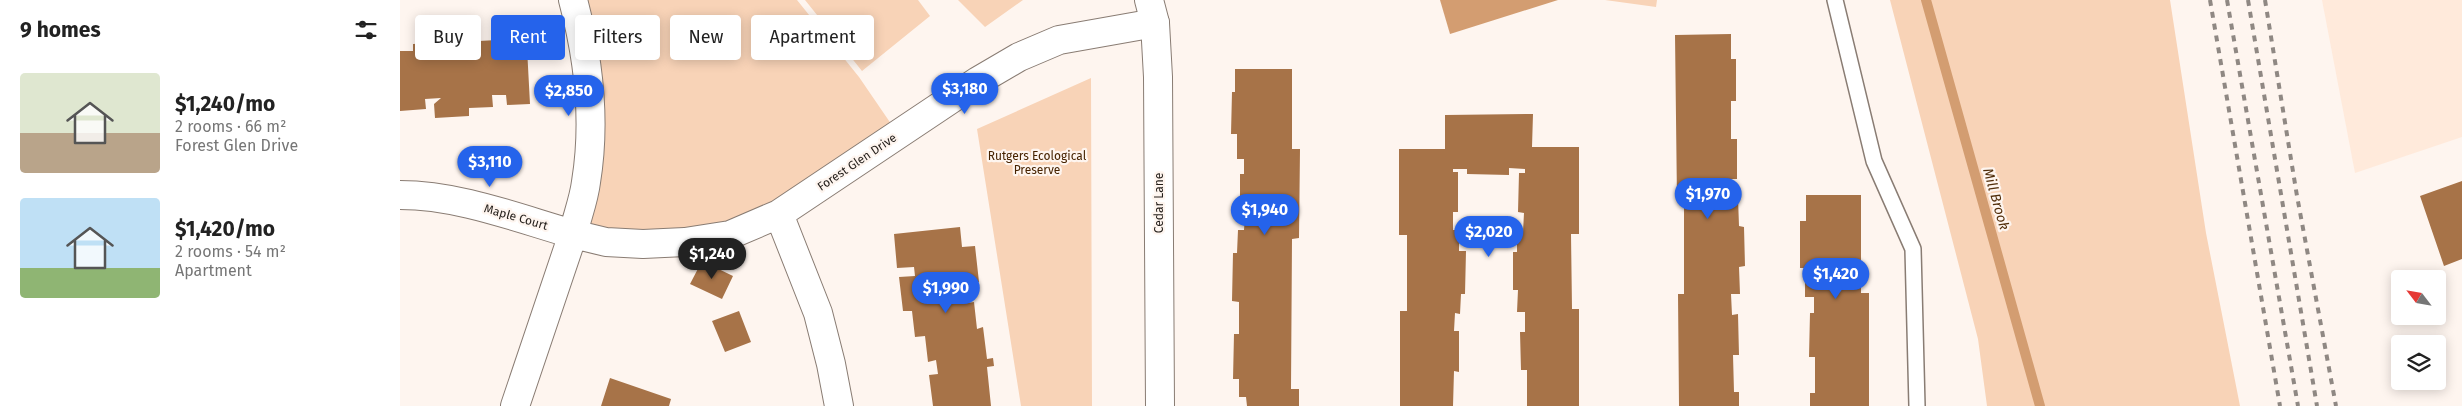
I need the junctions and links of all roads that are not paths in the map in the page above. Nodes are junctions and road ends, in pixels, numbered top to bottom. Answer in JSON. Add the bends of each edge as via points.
{"nodes":[{"id":1,"x":573,"y":0,"type":"edge"},
{"id":2,"x":1835,"y":0,"type":"edge"},
{"id":3,"x":1152,"y":12,"type":"edge"},
{"id":4,"x":400,"y":195,"type":"edge"},
{"id":5,"x":779,"y":214,"type":"junction"},
{"id":6,"x":573,"y":234,"type":"junction"},
{"id":7,"x":515,"y":406,"type":"edge"},
{"id":8,"x":839,"y":406,"type":"edge"},
{"id":9,"x":1160,"y":406,"type":"edge"},
{"id":10,"x":1917,"y":406,"type":"edge"}],
"edges":[{"from":1,"to":6,"type":"street","via":[[590,84],[586,183]]},
{"from":2,"to":10,"type":"lane","via":[[1874,161],[1913,250]]},
{"from":3,"to":5,"type":"street","name":"Forest Glen Drive","via":[[1059,40],[1019,57]]},
{"from":3,"to":9,"type":"street","name":"Cedar Lane","via":[[1158,77]]},
{"from":4,"to":6,"type":"street","name":"Maple Court","via":[[468,203]]},
{"from":5,"to":6,"type":"street","name":"Forest Glen Drive","via":[[730,235],[685,242],[606,242]]},
{"from":5,"to":8,"type":"street","via":[[818,313]]},
{"from":6,"to":7,"type":"street"}]}
